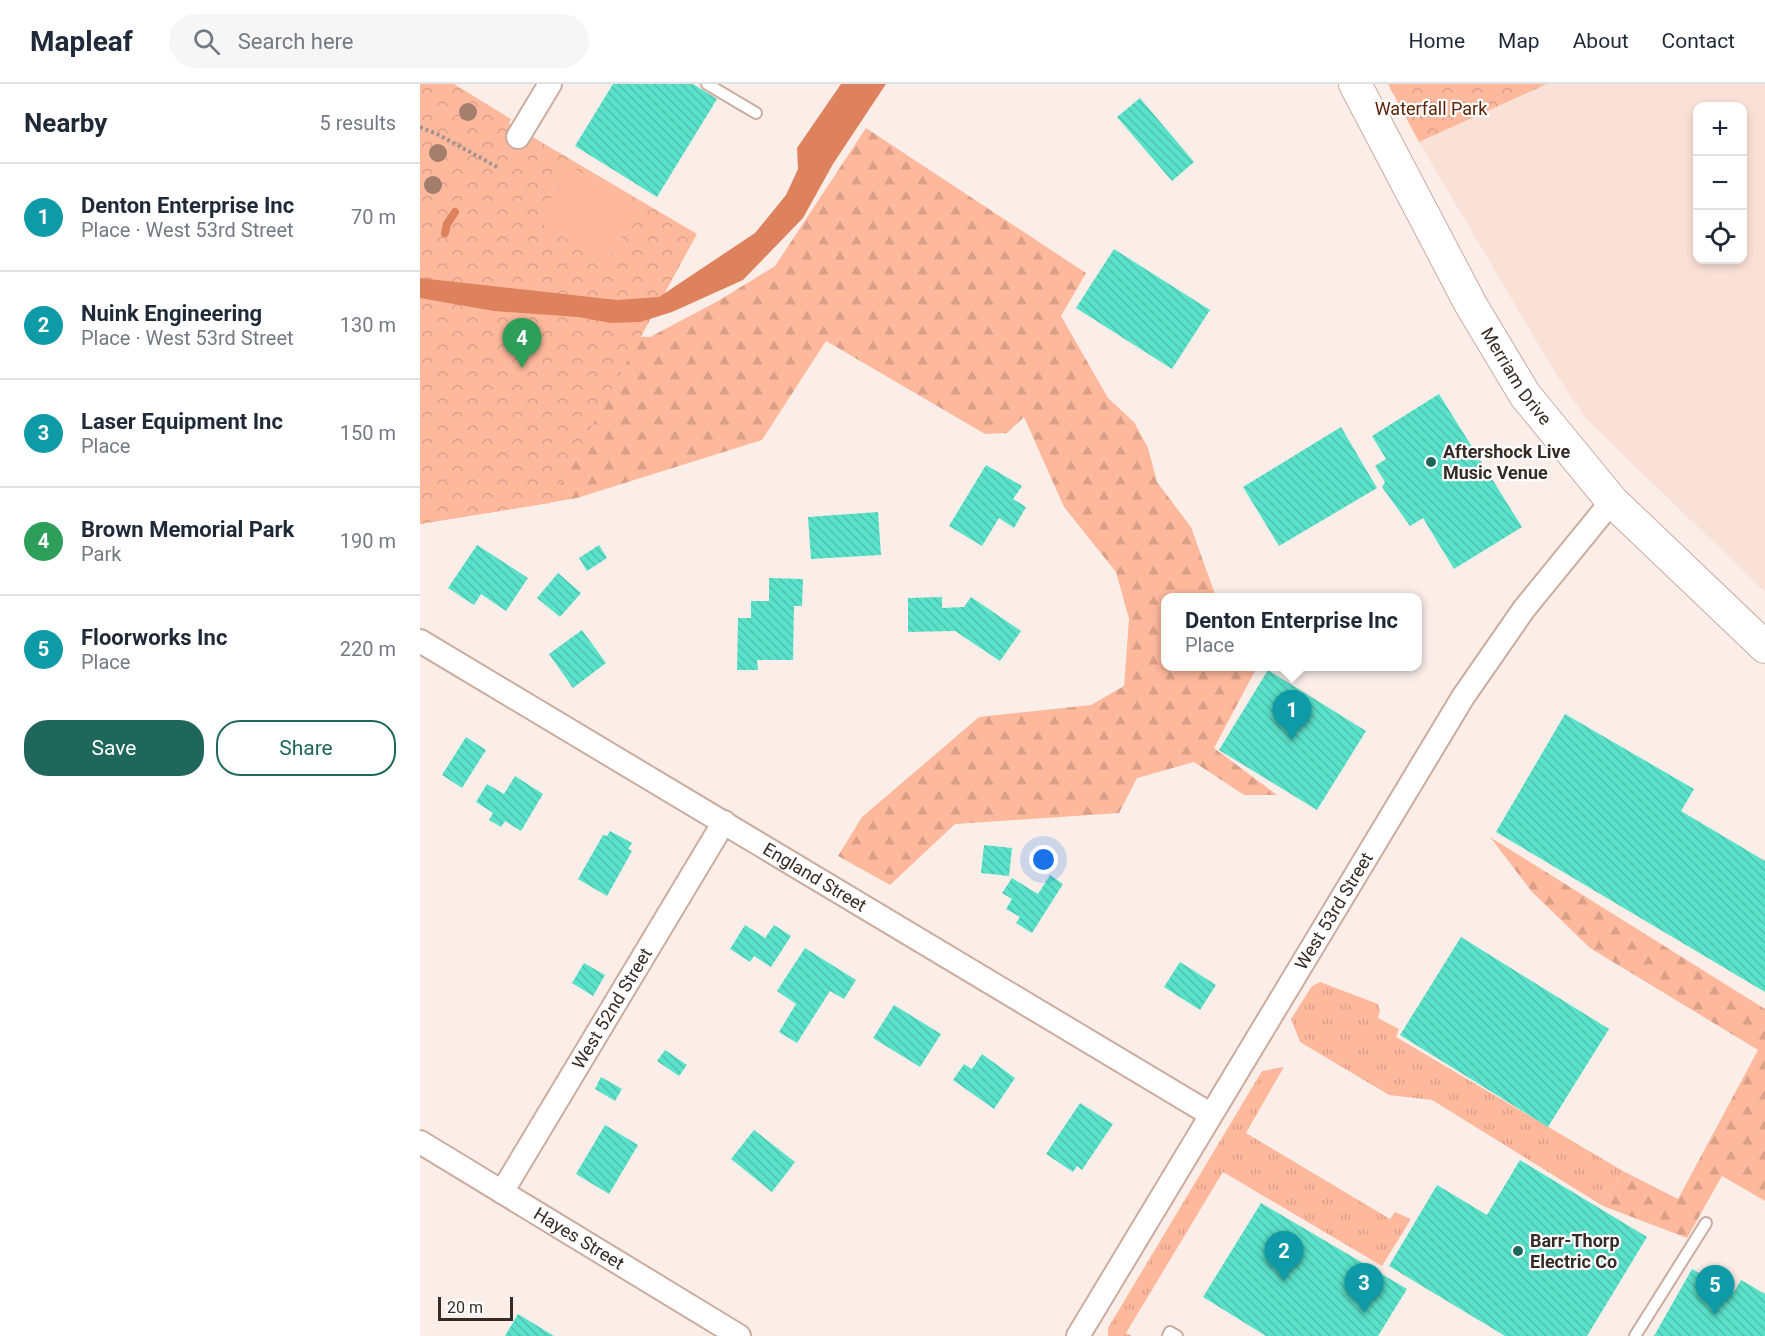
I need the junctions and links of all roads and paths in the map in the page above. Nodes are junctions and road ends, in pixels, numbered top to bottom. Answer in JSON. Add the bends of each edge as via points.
{"nodes":[{"id":1,"x":550,"y":84,"type":"edge"},
{"id":2,"x":706,"y":84,"type":"edge"},
{"id":3,"x":1356,"y":84,"type":"edge"},
{"id":4,"x":756,"y":113,"type":"dead end"},
{"id":5,"x":420,"y":127,"type":"edge"},
{"id":6,"x":518,"y":137,"type":"dead end"},
{"id":7,"x":499,"y":168,"type":"dead end"},
{"id":8,"x":1612,"y":501,"type":"junction"},
{"id":9,"x":420,"y":641,"type":"edge"},
{"id":10,"x":1765,"y":647,"type":"edge"},
{"id":11,"x":724,"y":822,"type":"junction"},
{"id":12,"x":1210,"y":1114,"type":"junction"},
{"id":13,"x":420,"y":1142,"type":"edge"},
{"id":14,"x":502,"y":1192,"type":"junction"},
{"id":15,"x":1706,"y":1223,"type":"dead end"},
{"id":16,"x":739,"y":1336,"type":"edge"},
{"id":17,"x":1078,"y":1336,"type":"edge"},
{"id":18,"x":1168,"y":1336,"type":"edge"},
{"id":19,"x":1177,"y":1336,"type":"edge"},
{"id":20,"x":1635,"y":1336,"type":"edge"}],
"edges":[{"from":1,"to":6,"type":"street"},
{"from":2,"to":4,"type":"lane"},
{"from":3,"to":8,"type":"main road","name":"Merriam Drive","via":[[1471,305],[1525,395]]},
{"from":5,"to":7,"type":"path"},
{"from":8,"to":10,"type":"main road","name":"Merriam Drive"},
{"from":8,"to":12,"type":"street","name":"West 53rd Street","via":[[1524,609],[1463,697]]},
{"from":9,"to":11,"type":"street","name":"England Street"},
{"from":11,"to":12,"type":"street","name":"England Street"},
{"from":11,"to":14,"type":"street","name":"West 52nd Street"},
{"from":12,"to":17,"type":"street","name":"West 53rd Street"},
{"from":13,"to":14,"type":"street","name":"Hayes Street"},
{"from":14,"to":16,"type":"street","name":"Hayes Street"},
{"from":15,"to":20,"type":"lane"},
{"from":18,"to":19,"type":"lane","via":[[1170,1332]]}]}
